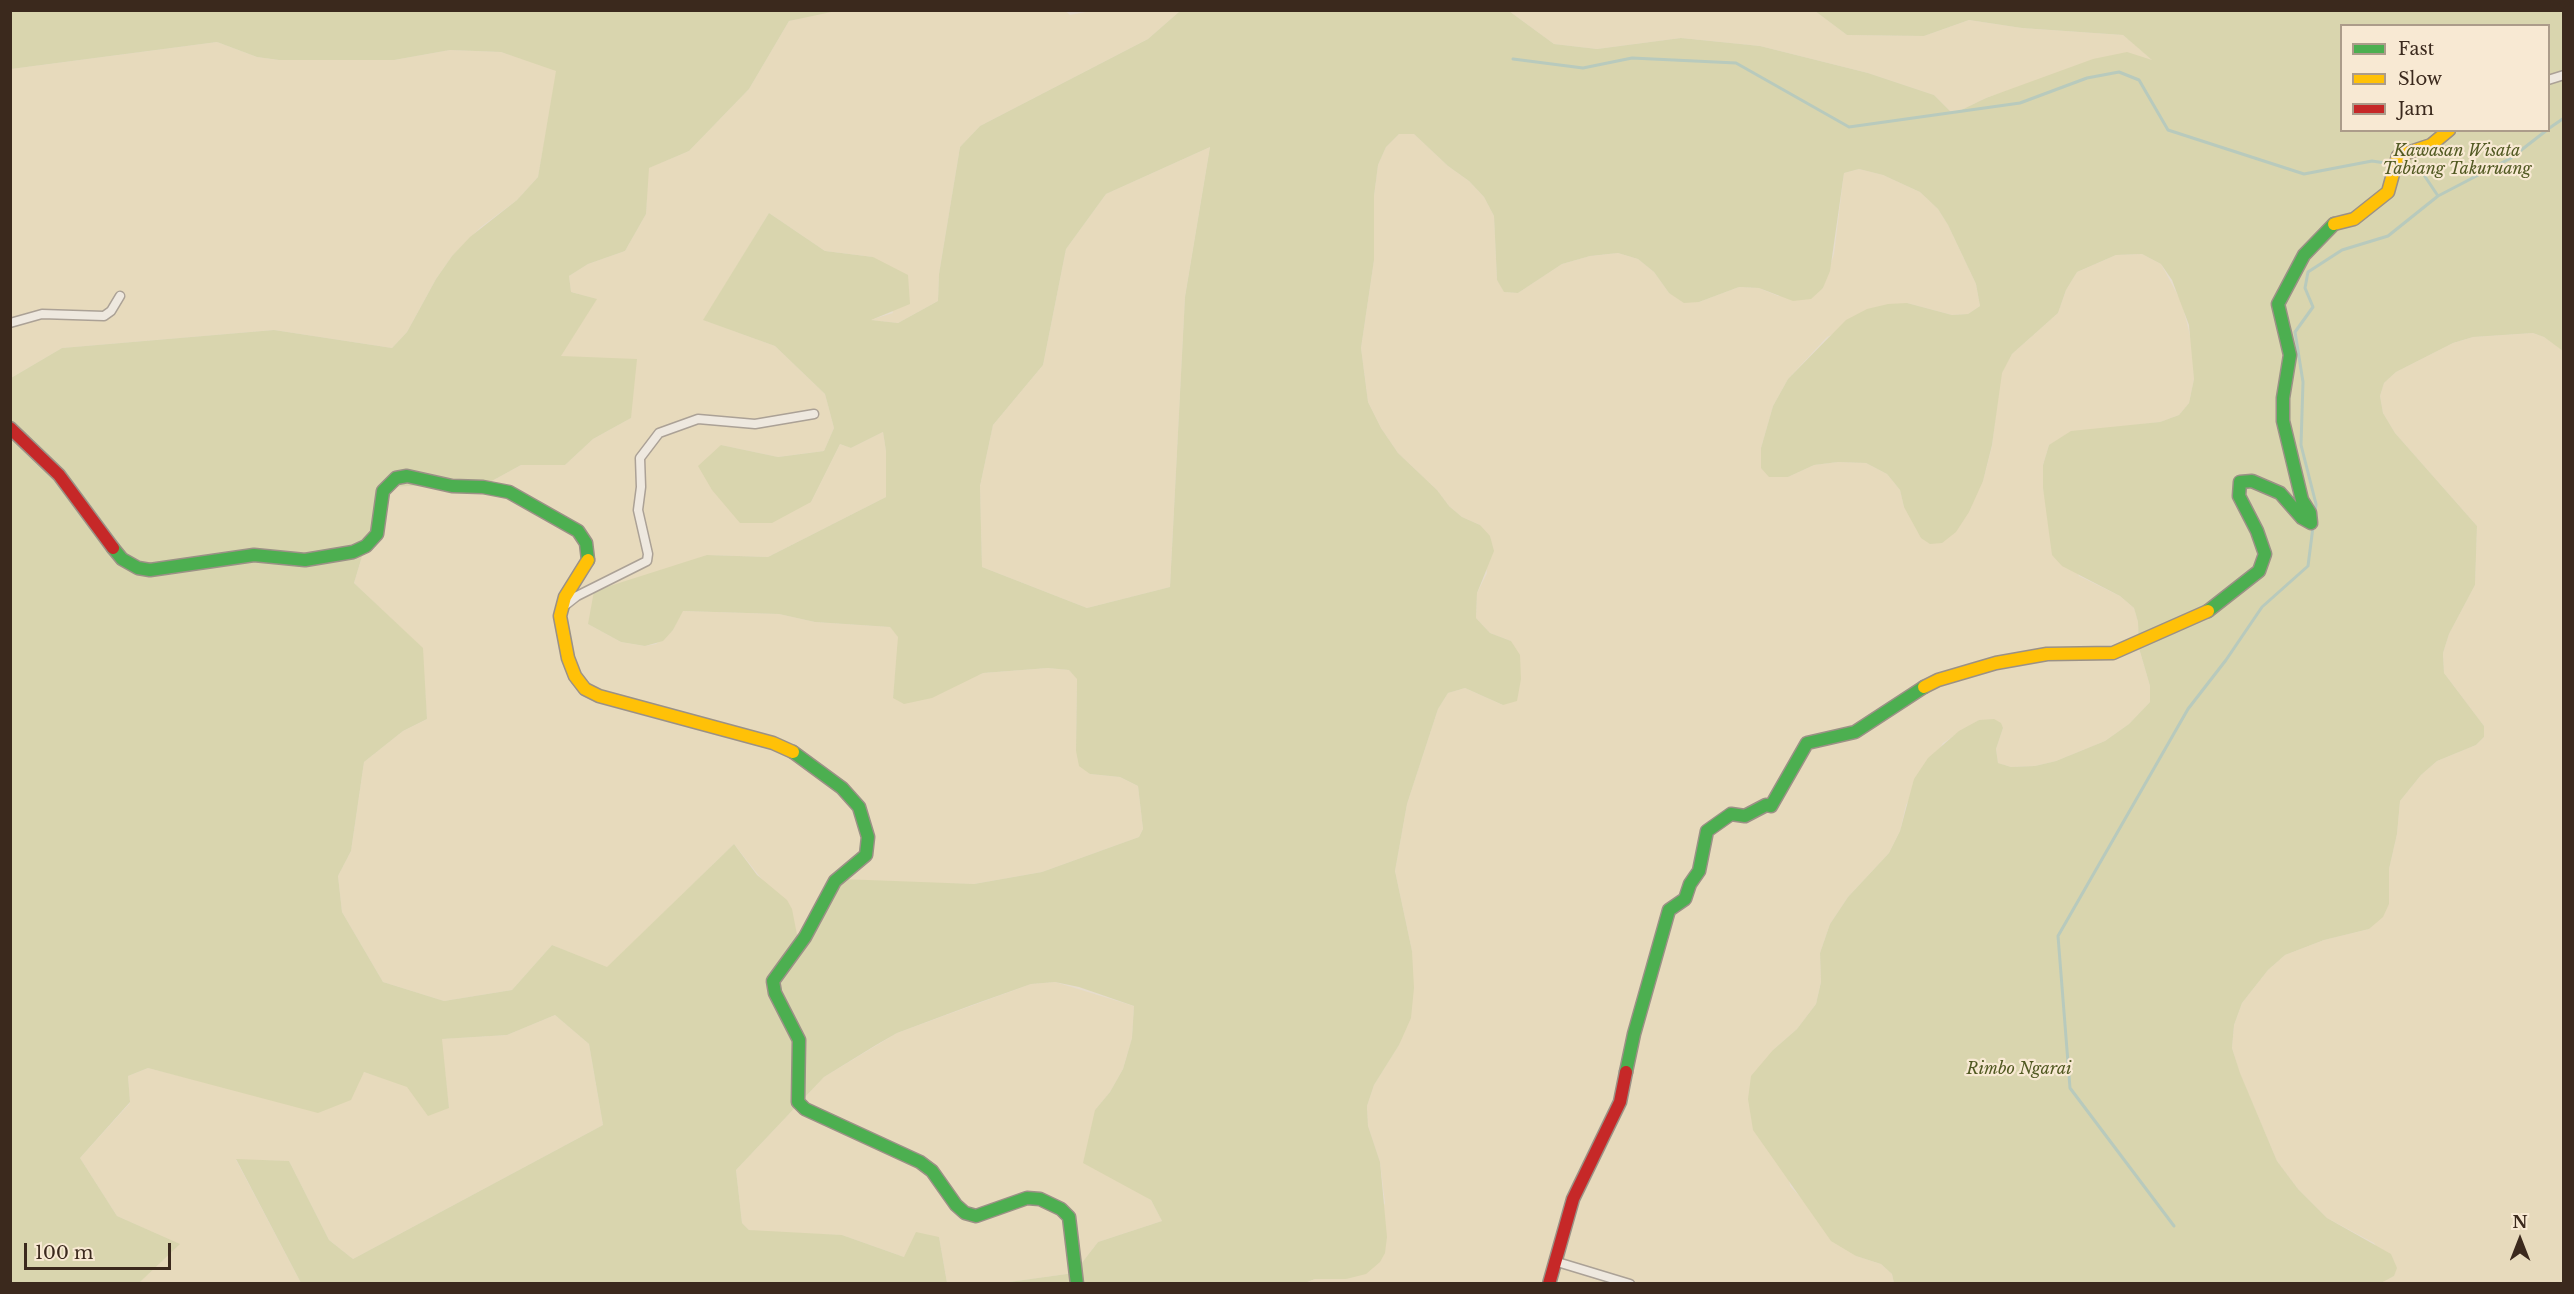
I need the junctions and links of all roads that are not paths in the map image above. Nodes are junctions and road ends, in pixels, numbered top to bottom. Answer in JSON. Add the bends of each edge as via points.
{"nodes":[{"id":1,"x":2447,"y":132,"type":"edge"},
{"id":2,"x":120,"y":296,"type":"dead end"},
{"id":3,"x":10,"y":323,"type":"edge"},
{"id":4,"x":814,"y":414,"type":"dead end"},
{"id":5,"x":10,"y":428,"type":"edge"},
{"id":6,"x":562,"y":607,"type":"junction"},
{"id":7,"x":1554,"y":1261,"type":"junction"},
{"id":8,"x":1077,"y":1284,"type":"edge"},
{"id":9,"x":1550,"y":1284,"type":"edge"},
{"id":10,"x":1630,"y":1284,"type":"edge"}],
"edges":[{"from":1,"to":7,"type":"street","via":[[2432,145],[2398,156],[2388,192],[2354,219],[2331,225],[2304,255],[2278,304],[2290,355],[2283,421],[2299,491],[2311,523],[2280,493],[2252,481],[2240,482],[2239,496],[2265,554],[2259,571],[2202,615],[2113,653],[2047,654],[1996,663],[1938,680],[1855,732],[1807,743],[1772,806],[1766,805],[1745,816],[1731,814],[1707,831],[1700,871],[1684,899],[1669,909],[1634,1034],[1620,1102],[1573,1199]]},
{"from":2,"to":3,"type":"street","via":[[104,316],[42,314]]},
{"from":4,"to":6,"type":"street","via":[[755,424],[698,419],[659,433],[640,458],[638,510],[647,561]]},
{"from":5,"to":6,"type":"street","via":[[59,475],[122,559],[138,568],[150,570],[254,555],[305,560],[353,552],[377,534],[383,491],[388,484],[396,478],[414,476],[452,486],[509,492],[578,531],[586,543],[588,560]]},
{"from":6,"to":8,"type":"street","via":[[562,636],[568,658],[585,689],[773,743],[796,754],[852,796],[868,837],[866,855],[835,881],[805,938],[773,981],[775,993],[799,1040],[798,1102],[805,1109],[920,1162],[932,1171],[965,1213],[976,1216],[1027,1198],[1040,1199],[1061,1209],[1071,1227]]},
{"from":7,"to":9,"type":"street"},
{"from":7,"to":10,"type":"street"}]}
